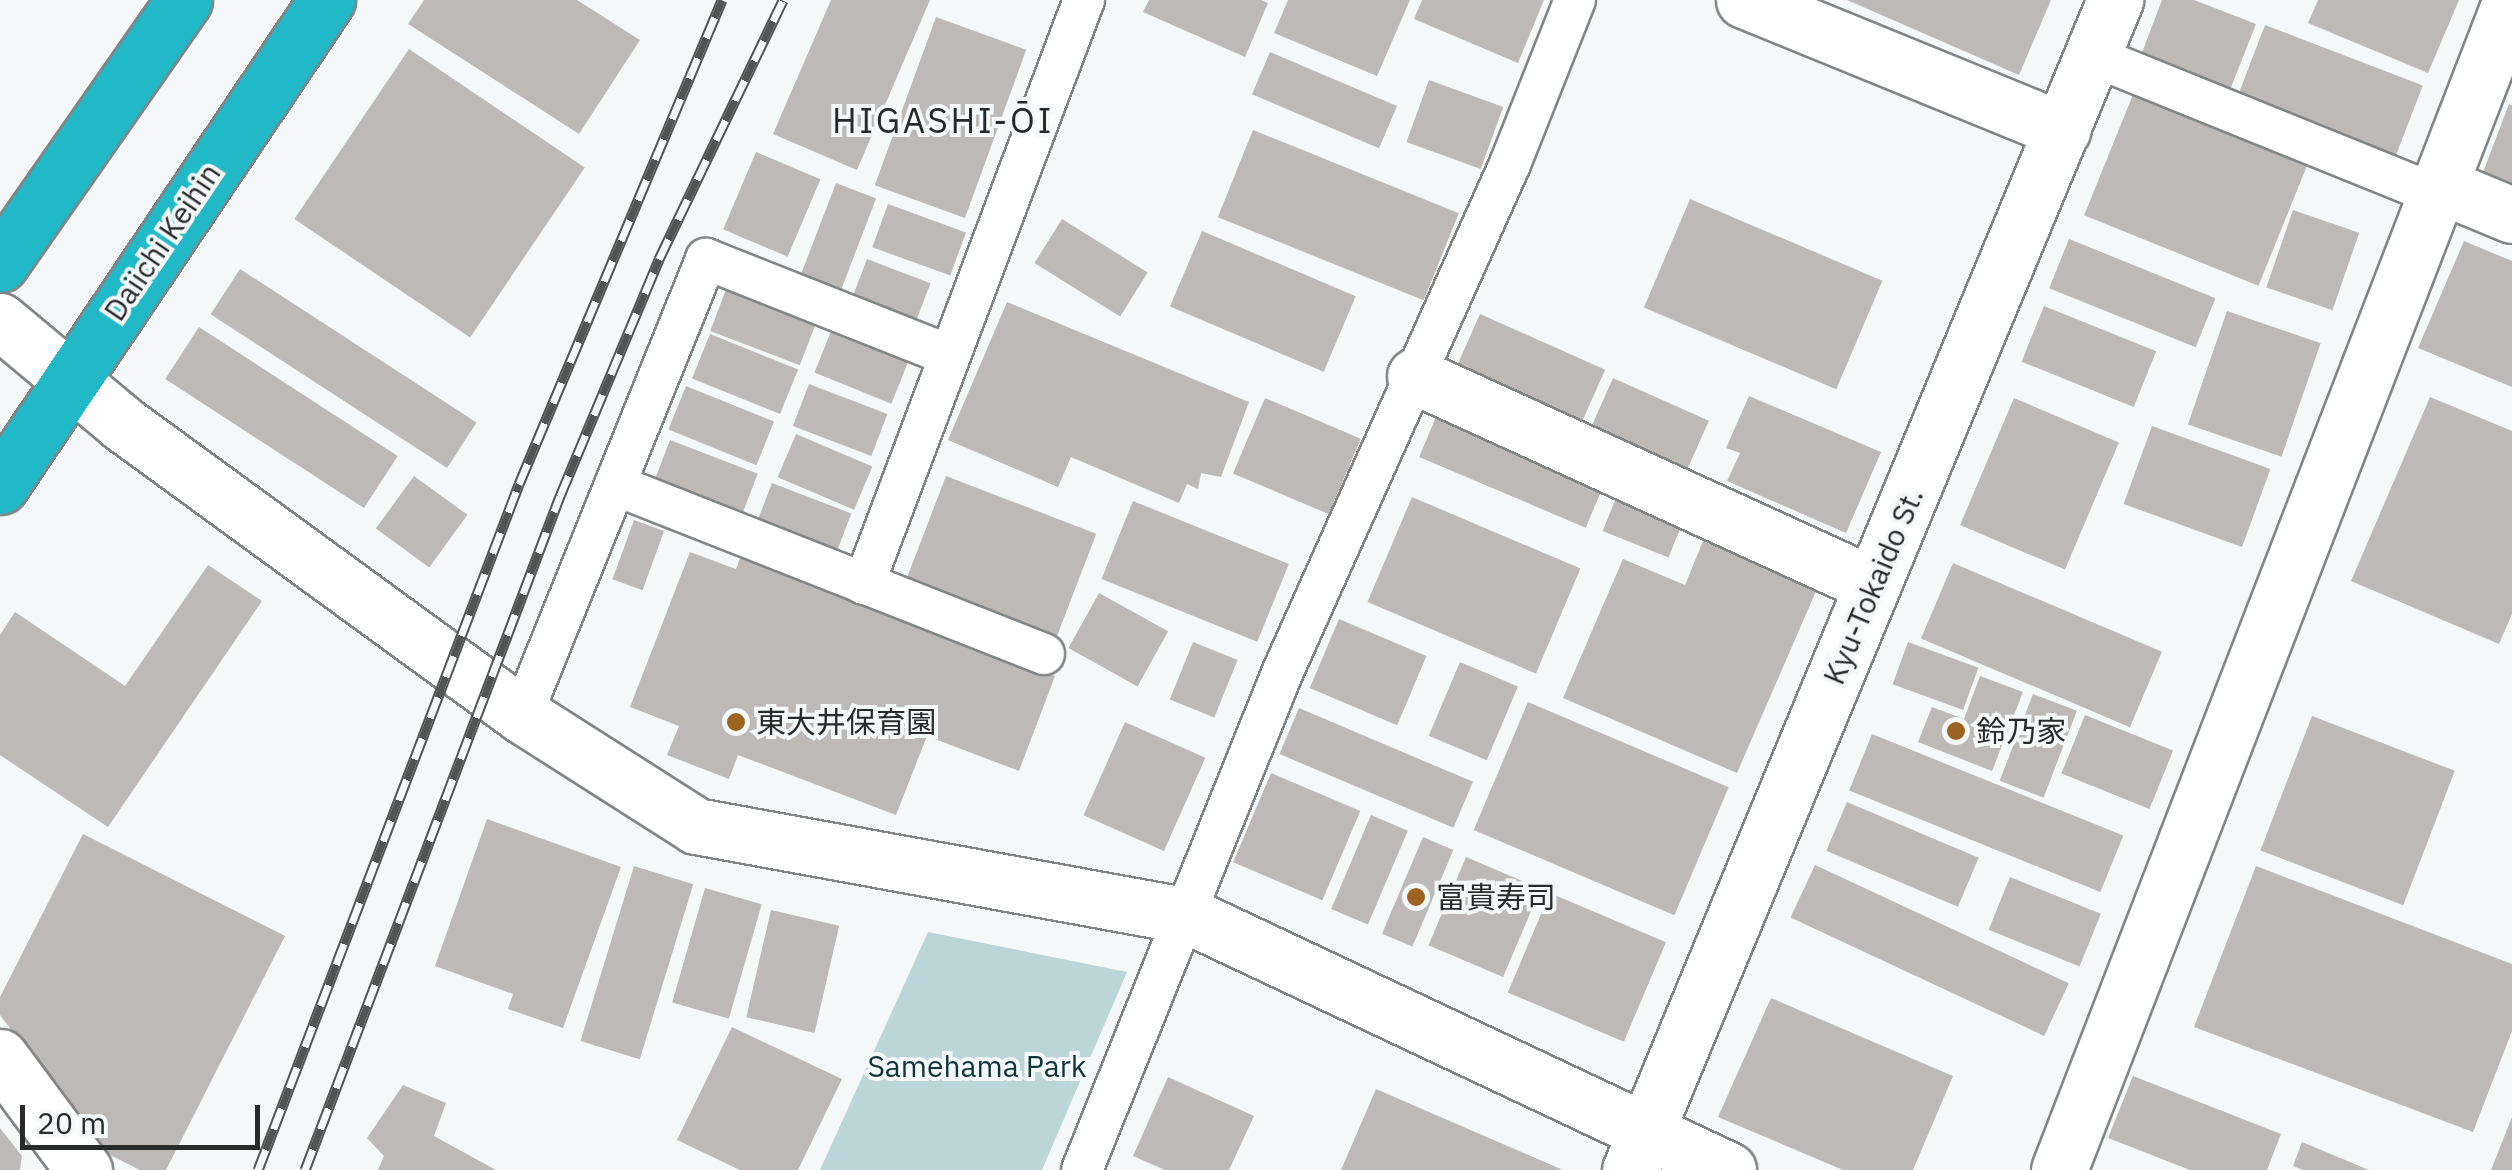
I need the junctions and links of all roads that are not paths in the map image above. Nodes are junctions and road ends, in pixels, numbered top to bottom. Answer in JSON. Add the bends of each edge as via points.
{"nodes":[{"id":1,"x":184,"y":0,"type":"edge"},
{"id":2,"x":328,"y":0,"type":"edge"},
{"id":3,"x":1084,"y":0,"type":"edge"},
{"id":4,"x":1575,"y":0,"type":"edge"},
{"id":5,"x":1744,"y":0,"type":"edge"},
{"id":6,"x":2115,"y":0,"type":"edge"},
{"id":7,"x":2511,"y":0,"type":"edge"},
{"id":8,"x":2093,"y":56,"type":"junction"},
{"id":9,"x":2064,"y":130,"type":"junction"},
{"id":10,"x":2441,"y":191,"type":"junction"},
{"id":11,"x":2512,"y":214,"type":"edge"},
{"id":12,"x":0,"y":264,"type":"edge"},
{"id":13,"x":0,"y":321,"type":"edge"},
{"id":14,"x":946,"y":354,"type":"junction"},
{"id":15,"x":1415,"y":376,"type":"junction"},
{"id":16,"x":70,"y":377,"type":"junction"},
{"id":17,"x":615,"y":485,"type":"junction"},
{"id":18,"x":0,"y":486,"type":"edge"},
{"id":19,"x":864,"y":584,"type":"junction"},
{"id":20,"x":1874,"y":586,"type":"junction"},
{"id":21,"x":1044,"y":654,"type":"dead end"},
{"id":22,"x":522,"y":715,"type":"junction"},
{"id":23,"x":1189,"y":916,"type":"junction"},
{"id":24,"x":0,"y":1057,"type":"edge"},
{"id":25,"x":1638,"y":1150,"type":"edge"},
{"id":26,"x":74,"y":1164,"type":"edge"},
{"id":27,"x":1082,"y":1170,"type":"edge"},
{"id":28,"x":1728,"y":1170,"type":"edge"},
{"id":29,"x":2059,"y":1170,"type":"edge"}],
"edges":[{"from":1,"to":12,"type":"highway"},
{"from":2,"to":16,"type":"highway","name":"Daiichi Keihin"},
{"from":3,"to":14,"type":"lane"},
{"from":4,"to":15,"type":"lane"},
{"from":5,"to":9,"type":"street"},
{"from":6,"to":8,"type":"street","name":"Kyu-Tokaido St."},
{"from":7,"to":10,"type":"street"},
{"from":8,"to":9,"type":"street","name":"Kyu-Tokaido St."},
{"from":8,"to":10,"type":"lane"},
{"from":9,"to":20,"type":"street","name":"Kyu-Tokaido St."},
{"from":10,"to":11,"type":"street"},
{"from":10,"to":29,"type":"street"},
{"from":13,"to":16,"type":"street"},
{"from":14,"to":17,"type":"lane","via":[[706,259]]},
{"from":14,"to":19,"type":"lane"},
{"from":15,"to":20,"type":"street"},
{"from":15,"to":23,"type":"lane","via":[[1283,671]]},
{"from":16,"to":18,"type":"highway","name":"Daiichi Keihin"},
{"from":16,"to":22,"type":"street","via":[[124,424]]},
{"from":17,"to":19,"type":"lane"},
{"from":17,"to":22,"type":"lane"},
{"from":19,"to":21,"type":"lane"},
{"from":20,"to":25,"type":"street","name":"Kyu-Tokaido St."},
{"from":22,"to":23,"type":"street","via":[[696,826]]},
{"from":23,"to":25,"type":"street"},
{"from":23,"to":27,"type":"lane"},
{"from":24,"to":26,"type":"street"},
{"from":25,"to":28,"type":"street"}]}
